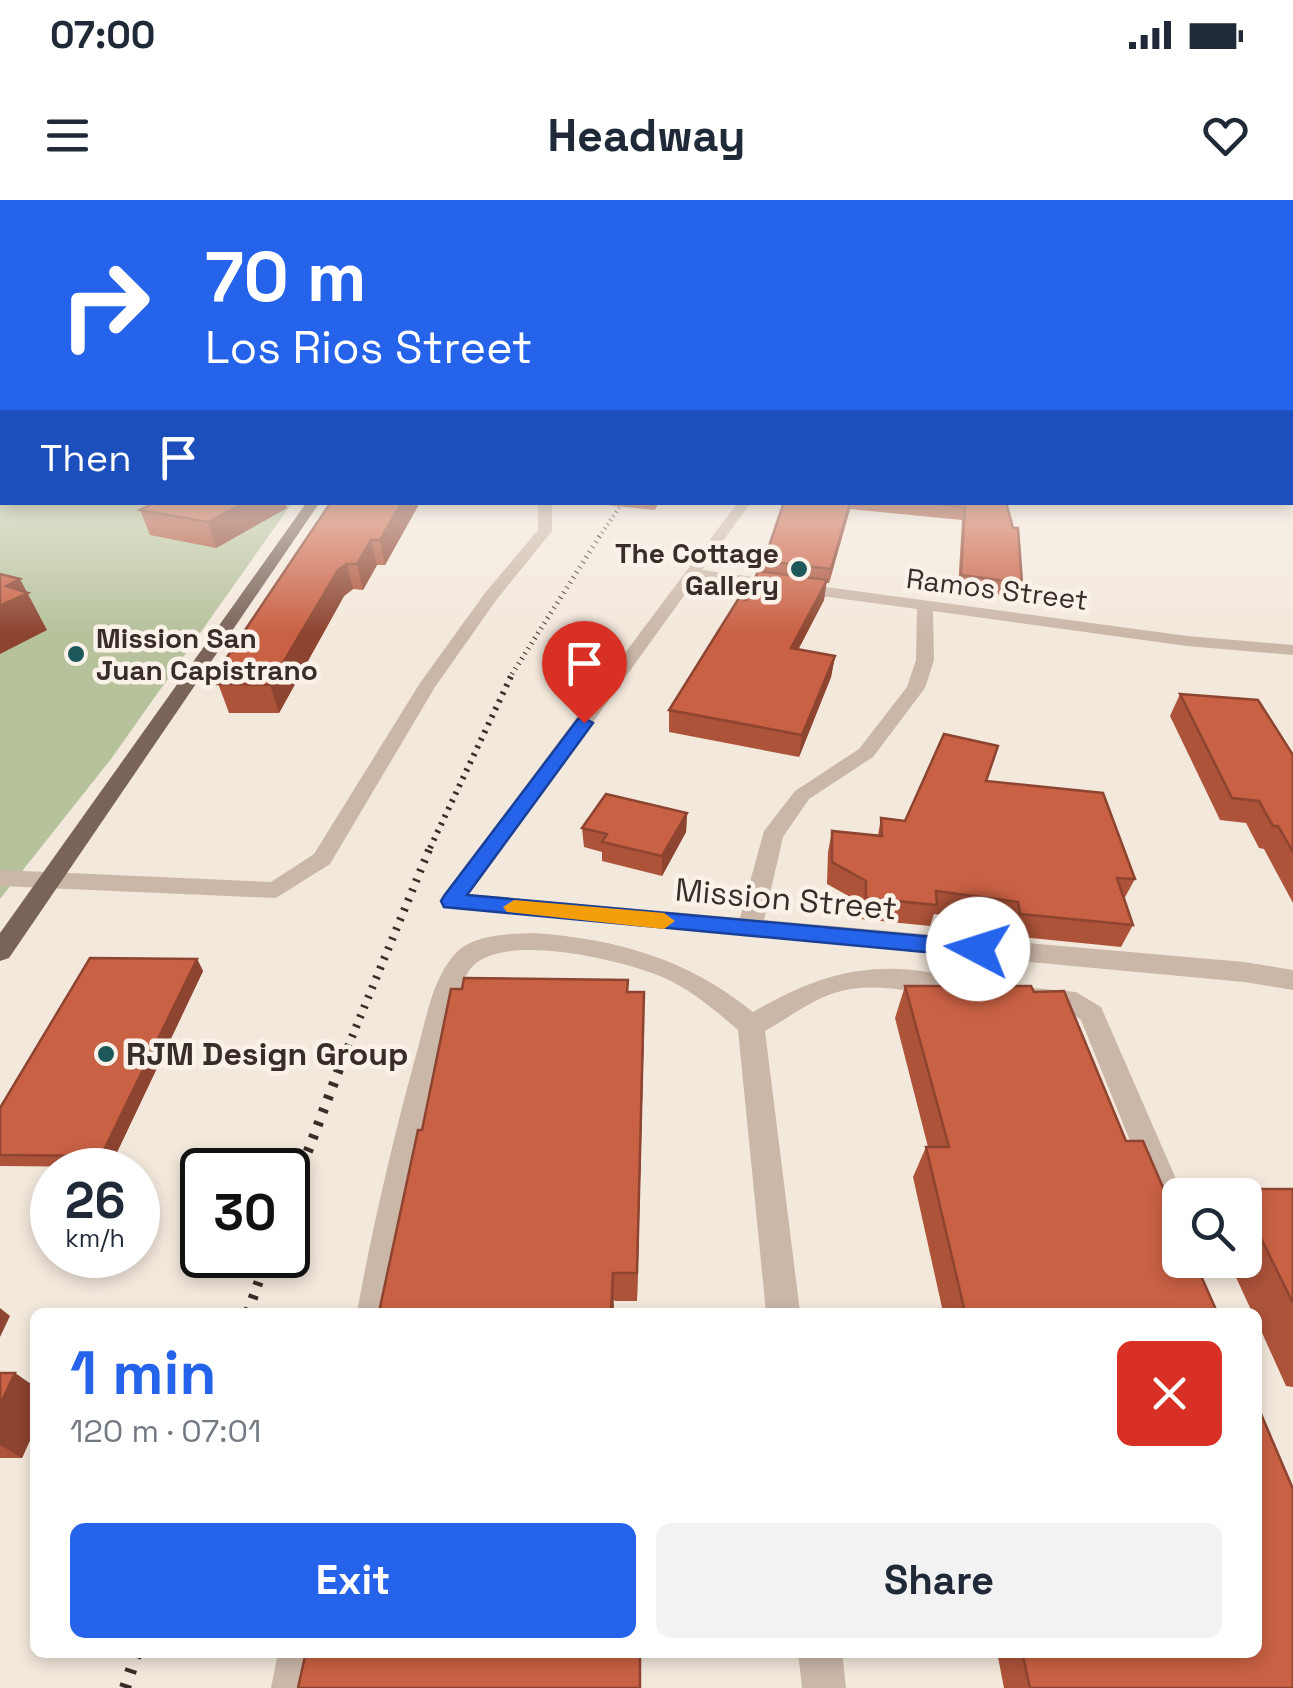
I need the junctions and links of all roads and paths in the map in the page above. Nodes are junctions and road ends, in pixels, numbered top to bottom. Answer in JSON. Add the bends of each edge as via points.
{"nodes":[{"id":1,"x":312,"y":505,"type":"edge"},
{"id":2,"x":545,"y":505,"type":"edge"},
{"id":3,"x":742,"y":505,"type":"edge"},
{"id":4,"x":695,"y":574,"type":"junction"},
{"id":5,"x":925,"y":608,"type":"junction"},
{"id":6,"x":1293,"y":650,"type":"edge"},
{"id":7,"x":0,"y":878,"type":"edge"},
{"id":8,"x":50,"y":881,"type":"junction"},
{"id":9,"x":750,"y":929,"type":"junction"},
{"id":10,"x":0,"y":952,"type":"edge"},
{"id":11,"x":1293,"y":980,"type":"edge"},
{"id":12,"x":752,"y":1026,"type":"junction"},
{"id":13,"x":1162,"y":1183,"type":"edge"},
{"id":14,"x":375,"y":1308,"type":"edge"},
{"id":15,"x":783,"y":1308,"type":"edge"},
{"id":16,"x":299,"y":1658,"type":"edge"},
{"id":17,"x":821,"y":1658,"type":"edge"},
{"id":18,"x":292,"y":1688,"type":"edge"},
{"id":19,"x":824,"y":1688,"type":"edge"}],
"edges":[{"from":1,"to":8,"type":"main road"},
{"from":2,"to":8,"type":"street","via":[[545,531],[426,687],[322,859],[276,890]]},
{"from":3,"to":4,"type":"street"},
{"from":4,"to":5,"type":"street","name":"Ramos Street"},
{"from":4,"to":9,"type":"street","name":"Mission Street","via":[[452,901]]},
{"from":5,"to":6,"type":"street","name":"Ramos Street"},
{"from":5,"to":9,"type":"street","via":[[925,660],[916,688],[866,753],[802,795],[772,836]]},
{"from":7,"to":8,"type":"street"},
{"from":8,"to":10,"type":"main road"},
{"from":9,"to":11,"type":"street","name":"Mission Street"},
{"from":12,"to":13,"type":"street","via":[[817,989],[859,978],[1076,1002],[1092,1014]]},
{"from":12,"to":14,"type":"street","via":[[706,988],[632,956],[558,944],[490,944],[462,960],[440,1010]]},
{"from":12,"to":15,"type":"street"},
{"from":16,"to":18,"type":"street"},
{"from":17,"to":19,"type":"street"}]}
